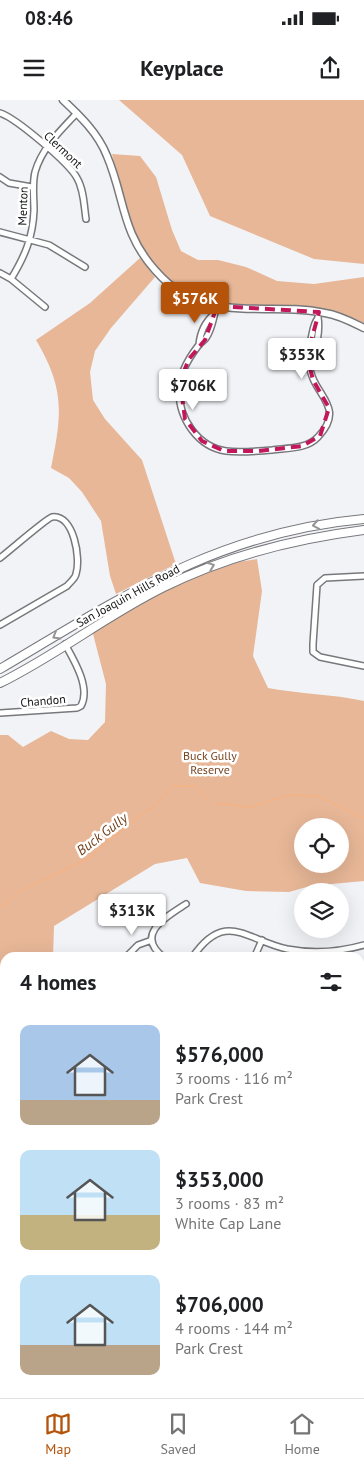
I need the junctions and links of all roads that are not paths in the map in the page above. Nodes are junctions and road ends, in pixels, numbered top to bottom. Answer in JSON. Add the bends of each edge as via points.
{"nodes":[{"id":1,"x":63,"y":100,"type":"edge"},
{"id":2,"x":76,"y":113,"type":"junction"},
{"id":3,"x":0,"y":114,"type":"edge"},
{"id":4,"x":46,"y":148,"type":"junction"},
{"id":5,"x":0,"y":178,"type":"edge"},
{"id":6,"x":32,"y":187,"type":"junction"},
{"id":7,"x":86,"y":219,"type":"dead end"},
{"id":8,"x":0,"y":232,"type":"edge"},
{"id":9,"x":31,"y":239,"type":"junction"},
{"id":10,"x":84,"y":267,"type":"dead end"},
{"id":11,"x":0,"y":273,"type":"edge"},
{"id":12,"x":11,"y":279,"type":"junction"},
{"id":13,"x":217,"y":306,"type":"junction"},
{"id":14,"x":45,"y":307,"type":"dead end"},
{"id":15,"x":319,"y":315,"type":"junction"},
{"id":16,"x":364,"y":328,"type":"edge"},
{"id":17,"x":364,"y":519,"type":"edge"},
{"id":18,"x":364,"y":530,"type":"edge"},
{"id":19,"x":0,"y":558,"type":"edge"},
{"id":20,"x":364,"y":576,"type":"edge"},
{"id":21,"x":0,"y":625,"type":"edge"},
{"id":22,"x":65,"y":644,"type":"junction"},
{"id":23,"x":364,"y":666,"type":"edge"},
{"id":24,"x":0,"y":669,"type":"edge"},
{"id":25,"x":0,"y":683,"type":"edge"},
{"id":26,"x":0,"y":713,"type":"edge"},
{"id":27,"x":186,"y":904,"type":"dead end"},
{"id":28,"x":152,"y":940,"type":"junction"},
{"id":29,"x":262,"y":940,"type":"junction"},
{"id":30,"x":364,"y":945,"type":"edge"},
{"id":31,"x":131,"y":952,"type":"edge"},
{"id":32,"x":158,"y":952,"type":"edge"},
{"id":33,"x":196,"y":952,"type":"edge"},
{"id":34,"x":257,"y":952,"type":"edge"},
{"id":35,"x":301,"y":952,"type":"edge"},
{"id":36,"x":328,"y":952,"type":"edge"},
{"id":37,"x":0,"y":1196,"type":"edge"},
{"id":38,"x":0,"y":1203,"type":"edge"}],
"edges":[{"from":1,"to":2,"type":"street"},
{"from":2,"to":4,"type":"street","name":"Menton"},
{"from":2,"to":13,"type":"street","via":[[93,130],[107,154],[134,243],[164,279],[179,291]]},
{"from":3,"to":4,"type":"street","name":"Clermont","via":[[22,126]]},
{"from":4,"to":6,"type":"street","name":"Menton"},
{"from":4,"to":7,"type":"street","name":"Clermont","via":[[77,178]]},
{"from":5,"to":6,"type":"street"},
{"from":6,"to":9,"type":"street","name":"Menton"},
{"from":8,"to":9,"type":"street"},
{"from":9,"to":10,"type":"street","via":[[62,251]]},
{"from":9,"to":12,"type":"street","name":"Menton"},
{"from":11,"to":12,"type":"street"},
{"from":12,"to":14,"type":"street"},
{"from":13,"to":15,"type":"street"},
{"from":13,"to":15,"type":"street","via":[[206,340],[189,359],[180,381],[180,399],[185,419],[196,435],[224,451],[302,446],[323,431],[328,419],[328,402],[313,380],[309,361],[313,356]]},
{"from":15,"to":16,"type":"street","via":[[344,319]]},
{"from":17,"to":24,"type":"main road","name":"San Joaquin Hills Road","one_way":true,"via":[[286,531],[189,563],[126,595]]},
{"from":22,"to":18,"type":"main road","name":"San Joaquin Hills Road","one_way":true,"via":[[164,587],[226,560],[290,542]]},
{"from":19,"to":21,"type":"street","via":[[54,516],[70,528],[78,564],[75,576],[66,586]]},
{"from":20,"to":23,"type":"street","via":[[324,578],[317,585],[314,652],[320,657]]},
{"from":22,"to":25,"type":"main road","name":"San Joaquin Hills Road"},
{"from":22,"to":26,"type":"street","name":"Chandon","via":[[82,681],[82,706]]},
{"from":27,"to":28,"type":"street","via":[[159,922],[153,930]]},
{"from":28,"to":31,"type":"street","via":[[138,945]]},
{"from":28,"to":32,"type":"street"},
{"from":29,"to":33,"type":"street","via":[[242,932],[222,932],[204,942]]},
{"from":29,"to":34,"type":"street"},
{"from":29,"to":35,"type":"street"},
{"from":30,"to":36,"type":"street"},
{"from":37,"to":38,"type":"street"}]}
